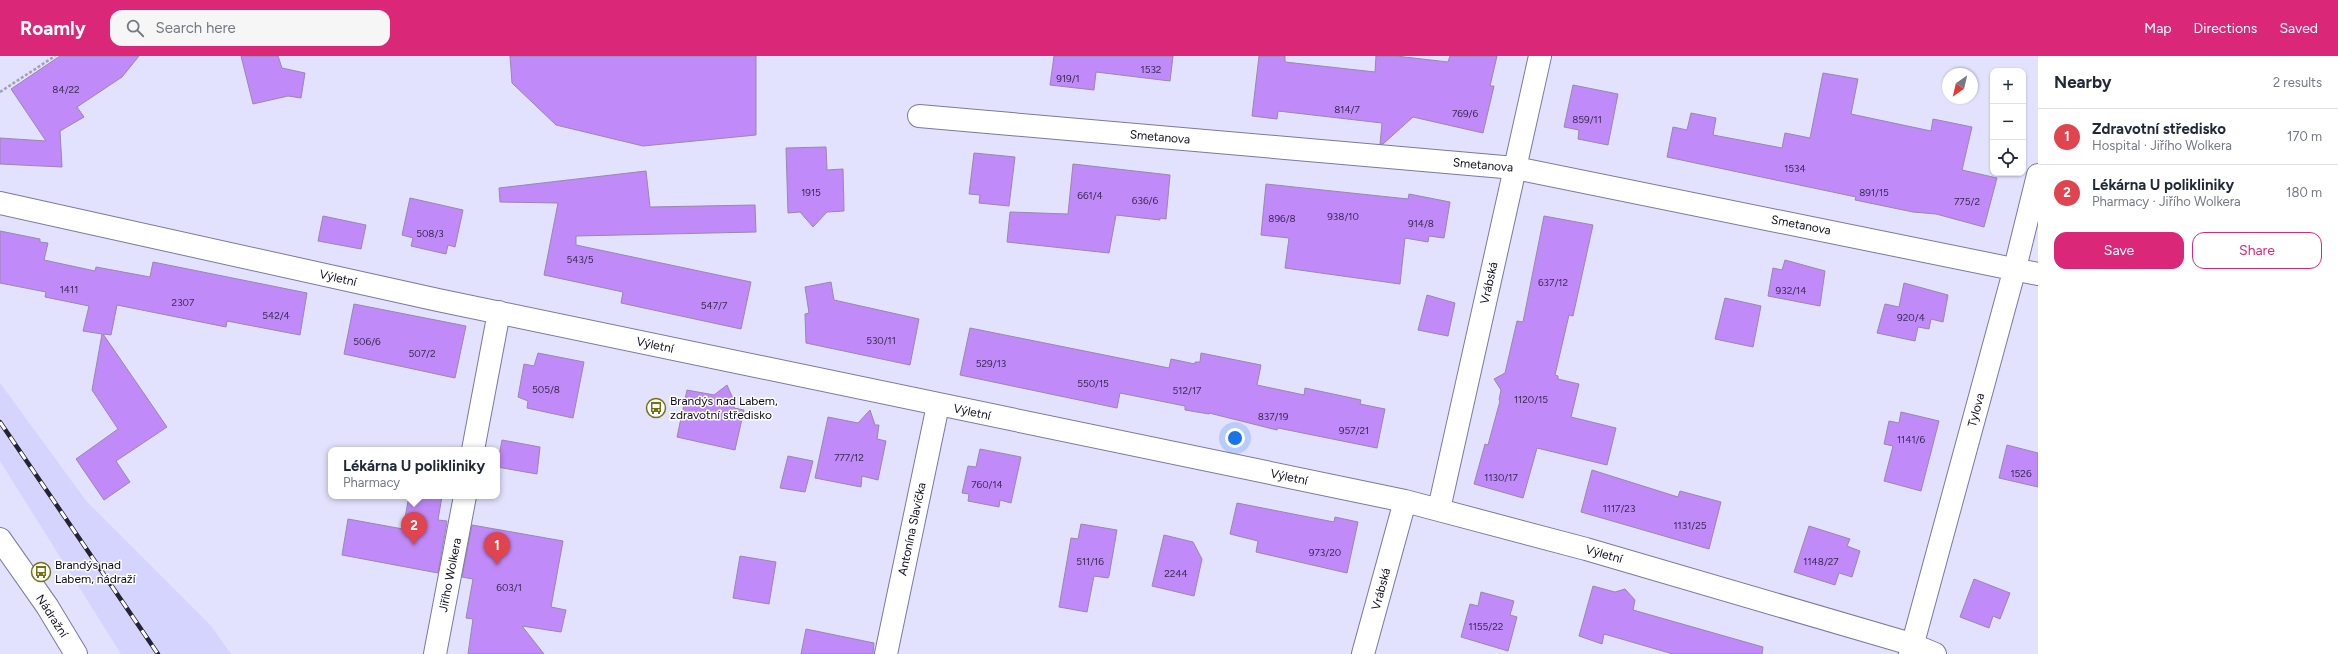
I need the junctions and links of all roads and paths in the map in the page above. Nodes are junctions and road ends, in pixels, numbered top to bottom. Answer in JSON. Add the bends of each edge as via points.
{"nodes":[{"id":1,"x":55,"y":56,"type":"edge"},
{"id":2,"x":1540,"y":56,"type":"edge"},
{"id":3,"x":0,"y":92,"type":"edge"},
{"id":4,"x":919,"y":116,"type":"dead end"},
{"id":5,"x":1515,"y":168,"type":"junction"},
{"id":6,"x":2038,"y":175,"type":"edge"},
{"id":7,"x":0,"y":203,"type":"edge"},
{"id":8,"x":2015,"y":268,"type":"junction"},
{"id":9,"x":2038,"y":274,"type":"edge"},
{"id":10,"x":498,"y":312,"type":"junction"},
{"id":11,"x":938,"y":405,"type":"junction"},
{"id":12,"x":474,"y":447,"type":"edge"},
{"id":13,"x":464,"y":499,"type":"edge"},
{"id":14,"x":1405,"y":501,"type":"junction"},
{"id":15,"x":1439,"y":509,"type":"junction"},
{"id":16,"x":0,"y":539,"type":"edge"},
{"id":17,"x":1911,"y":649,"type":"edge"},
{"id":18,"x":76,"y":654,"type":"edge"},
{"id":19,"x":435,"y":654,"type":"edge"},
{"id":20,"x":886,"y":654,"type":"edge"},
{"id":21,"x":1363,"y":654,"type":"edge"},
{"id":22,"x":1935,"y":654,"type":"edge"}],
"edges":[{"from":1,"to":3,"type":"path"},
{"from":2,"to":5,"type":"street","name":"Vrábská"},
{"from":4,"to":5,"type":"street","name":"Smetanova"},
{"from":5,"to":8,"type":"street","name":"Smetanova"},
{"from":5,"to":15,"type":"street","name":"Vrábská"},
{"from":6,"to":8,"type":"street","name":"Tylova"},
{"from":7,"to":10,"type":"street","name":"Výletní"},
{"from":8,"to":9,"type":"street","name":"Smetanova"},
{"from":8,"to":17,"type":"street","name":"Tylova"},
{"from":10,"to":11,"type":"street","name":"Výletní"},
{"from":10,"to":12,"type":"street"},
{"from":11,"to":14,"type":"street","name":"Výletní"},
{"from":11,"to":20,"type":"street","name":"Antonína Slavíčka"},
{"from":13,"to":19,"type":"street","name":"Jiřího Wolkera"},
{"from":14,"to":15,"type":"street","name":"Výletní"},
{"from":14,"to":21,"type":"street","name":"Vrábská"},
{"from":15,"to":17,"type":"street","name":"Výletní","via":[[1586,549]]},
{"from":16,"to":18,"type":"street","name":"Nádražní"},
{"from":17,"to":22,"type":"street","name":"Výletní"}]}
